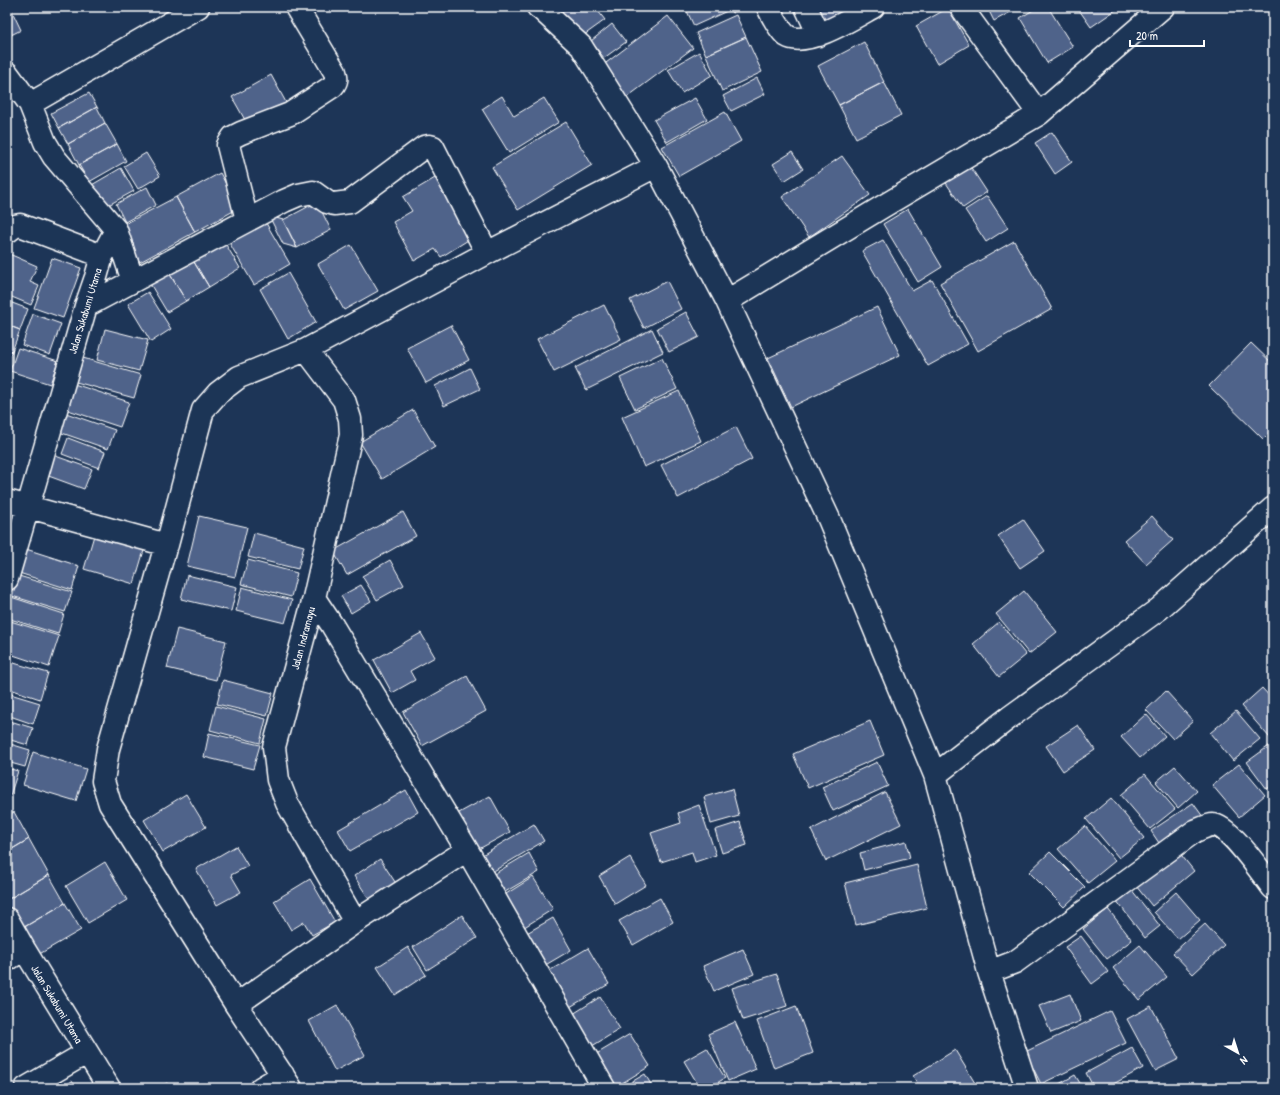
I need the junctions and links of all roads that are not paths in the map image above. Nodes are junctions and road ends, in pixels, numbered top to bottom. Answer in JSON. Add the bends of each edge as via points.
{"nodes":[{"id":1,"x":198,"y":7,"type":"edge"},
{"id":2,"x":296,"y":7,"type":"edge"},
{"id":3,"x":538,"y":7,"type":"edge"},
{"id":4,"x":768,"y":7,"type":"edge"},
{"id":5,"x":806,"y":7,"type":"edge"},
{"id":6,"x":873,"y":7,"type":"edge"},
{"id":7,"x":961,"y":7,"type":"edge"},
{"id":8,"x":1163,"y":7,"type":"edge"},
{"id":9,"x":819,"y":35,"type":"junction"},
{"id":10,"x":7,"y":73,"type":"edge"},
{"id":11,"x":30,"y":104,"type":"junction"},
{"id":12,"x":1039,"y":114,"type":"junction"},
{"id":13,"x":656,"y":166,"type":"junction"},
{"id":14,"x":247,"y":220,"type":"junction"},
{"id":15,"x":116,"y":230,"type":"junction"},
{"id":16,"x":7,"y":232,"type":"edge"},
{"id":17,"x":487,"y":253,"type":"junction"},
{"id":18,"x":102,"y":256,"type":"junction"},
{"id":19,"x":132,"y":281,"type":"junction"},
{"id":20,"x":727,"y":300,"type":"junction"},
{"id":21,"x":86,"y":306,"type":"junction"},
{"id":22,"x":306,"y":350,"type":"junction"},
{"id":23,"x":7,"y":501,"type":"edge"},
{"id":24,"x":28,"y":507,"type":"junction"},
{"id":25,"x":1273,"y":508,"type":"edge"},
{"id":26,"x":167,"y":545,"type":"junction"},
{"id":27,"x":7,"y":579,"type":"edge"},
{"id":28,"x":314,"y":598,"type":"junction"},
{"id":29,"x":935,"y":775,"type":"junction"},
{"id":30,"x":466,"y":850,"type":"junction"},
{"id":31,"x":1273,"y":888,"type":"edge"},
{"id":32,"x":7,"y":919,"type":"edge"},
{"id":33,"x":355,"y":922,"type":"junction"},
{"id":34,"x":15,"y":955,"type":"edge"},
{"id":35,"x":989,"y":972,"type":"junction"},
{"id":36,"x":236,"y":1005,"type":"junction"},
{"id":37,"x":86,"y":1053,"type":"junction"},
{"id":38,"x":287,"y":1082,"type":"edge"},
{"id":39,"x":26,"y":1088,"type":"edge"},
{"id":40,"x":108,"y":1088,"type":"edge"},
{"id":41,"x":261,"y":1088,"type":"edge"},
{"id":42,"x":604,"y":1088,"type":"edge"},
{"id":43,"x":1027,"y":1088,"type":"edge"}],
"edges":[{"from":1,"to":11,"type":"street"},
{"from":2,"to":14,"type":"street","via":[[337,78],[333,86],[290,114],[233,137],[228,145]]},
{"from":3,"to":13,"type":"street","via":[[581,46]]},
{"from":4,"to":9,"type":"street","via":[[787,36],[797,38]]},
{"from":5,"to":9,"type":"street"},
{"from":6,"to":9,"type":"street"},
{"from":7,"to":12,"type":"street"},
{"from":8,"to":12,"type":"street"},
{"from":10,"to":11,"type":"street"},
{"from":11,"to":15,"type":"street","via":[[45,142],[54,157]]},
{"from":12,"to":20,"type":"street"},
{"from":13,"to":17,"type":"street"},
{"from":13,"to":20,"type":"street"},
{"from":14,"to":17,"type":"street","via":[[306,193],[313,192],[334,204],[350,202],[424,147],[429,146],[433,147]]},
{"from":14,"to":19,"type":"street"},
{"from":15,"to":18,"type":"street","name":"Jalan Sukabumi Utama"},
{"from":15,"to":19,"type":"street"},
{"from":16,"to":18,"type":"street","via":[[20,225]]},
{"from":17,"to":22,"type":"street"},
{"from":18,"to":21,"type":"street","name":"Jalan Sukabumi Utama"},
{"from":19,"to":21,"type":"street"},
{"from":20,"to":29,"type":"street","via":[[829,519]]},
{"from":21,"to":24,"type":"street","name":"Jalan Sukabumi Utama"},
{"from":22,"to":26,"type":"street","via":[[239,377],[218,393],[203,410]]},
{"from":22,"to":28,"type":"street","name":"Jalan Indramayu","via":[[344,400],[350,419],[351,435]]},
{"from":23,"to":24,"type":"street"},
{"from":24,"to":26,"type":"street"},
{"from":24,"to":27,"type":"street","name":"Jalan Sukabumi Utama"},
{"from":25,"to":29,"type":"street","via":[[1159,608]]},
{"from":26,"to":36,"type":"street","via":[[108,749],[103,781],[110,804]]},
{"from":28,"to":30,"type":"street"},
{"from":28,"to":33,"type":"street","name":"Jalan Indramayu","via":[[274,747],[278,780],[287,803]]},
{"from":29,"to":35,"type":"street"},
{"from":30,"to":33,"type":"street"},
{"from":30,"to":42,"type":"street"},
{"from":31,"to":35,"type":"street","via":[[1232,837],[1222,828],[1213,825],[1195,831],[1015,962]]},
{"from":32,"to":34,"type":"street","name":"Jalan Sukabumi Utama"},
{"from":33,"to":36,"type":"street"},
{"from":34,"to":37,"type":"street","name":"Jalan Sukabumi Utama"},
{"from":35,"to":43,"type":"street"},
{"from":36,"to":38,"type":"street"},
{"from":37,"to":39,"type":"street"},
{"from":37,"to":40,"type":"street","name":"Jalan Sukabumi Utama"},
{"from":38,"to":41,"type":"street"}]}
